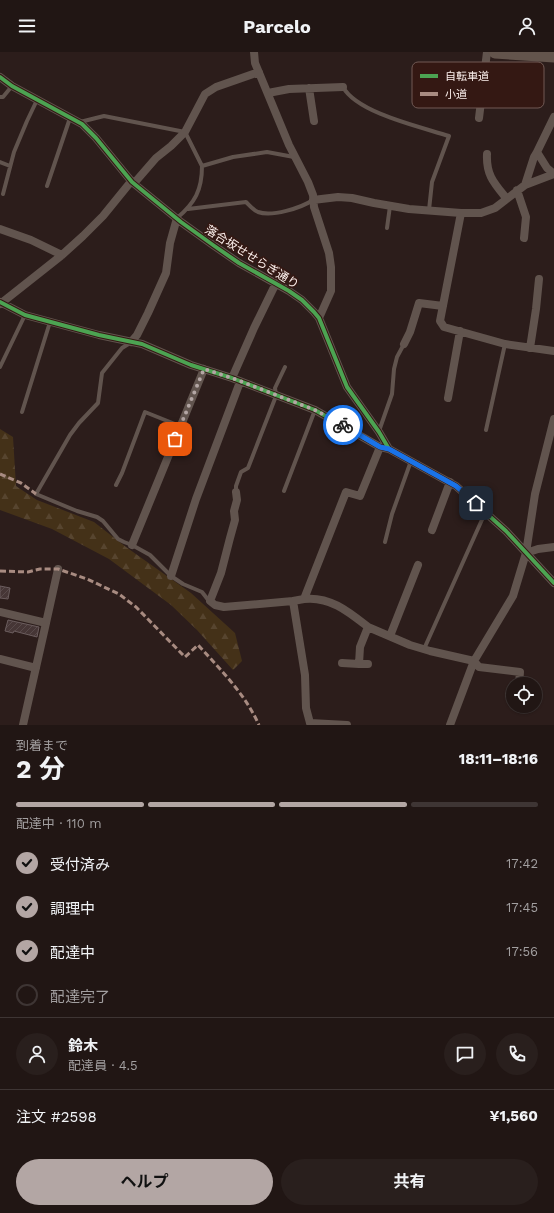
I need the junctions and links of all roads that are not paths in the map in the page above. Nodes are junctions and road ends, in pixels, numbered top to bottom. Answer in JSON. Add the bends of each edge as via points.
{"nodes":[{"id":1,"x":254,"y":52,"type":"edge"},
{"id":2,"x":488,"y":52,"type":"edge"},
{"id":3,"x":495,"y":52,"type":"edge"},
{"id":4,"x":554,"y":56,"type":"edge"},
{"id":5,"x":487,"y":62,"type":"edge"},
{"id":6,"x":259,"y":72,"type":"junction"},
{"id":7,"x":0,"y":76,"type":"edge"},
{"id":8,"x":12,"y":86,"type":"junction"},
{"id":9,"x":343,"y":87,"type":"joint"},
{"id":10,"x":309,"y":88,"type":"junction"},
{"id":11,"x":268,"y":93,"type":"junction"},
{"id":12,"x":0,"y":97,"type":"edge"},
{"id":13,"x":37,"y":100,"type":"junction"},
{"id":14,"x":480,"y":108,"type":"edge"},
{"id":15,"x":554,"y":117,"type":"edge"},
{"id":16,"x":70,"y":118,"type":"junction"},
{"id":17,"x":479,"y":118,"type":"dead end"},
{"id":18,"x":314,"y":121,"type":"dead end"},
{"id":19,"x":78,"y":123,"type":"junction"},
{"id":20,"x":185,"y":132,"type":"junction"},
{"id":21,"x":537,"y":152,"type":"junction"},
{"id":22,"x":487,"y":154,"type":"dead end"},
{"id":23,"x":295,"y":157,"type":"junction"},
{"id":24,"x":0,"y":162,"type":"edge"},
{"id":25,"x":10,"y":166,"type":"junction"},
{"id":26,"x":202,"y":166,"type":"junction"},
{"id":27,"x":554,"y":174,"type":"edge"},
{"id":28,"x":132,"y":182,"type":"junction"},
{"id":29,"x":47,"y":186,"type":"dead end"},
{"id":30,"x":525,"y":186,"type":"junction"},
{"id":31,"x":518,"y":190,"type":"junction"},
{"id":32,"x":3,"y":194,"type":"dead end"},
{"id":33,"x":507,"y":199,"type":"junction"},
{"id":34,"x":313,"y":200,"type":"junction"},
{"id":35,"x":390,"y":206,"type":"junction"},
{"id":36,"x":188,"y":209,"type":"junction"},
{"id":37,"x":429,"y":210,"type":"junction"},
{"id":38,"x":461,"y":213,"type":"junction"},
{"id":39,"x":177,"y":218,"type":"junction"},
{"id":40,"x":387,"y":228,"type":"dead end"},
{"id":41,"x":0,"y":229,"type":"edge"},
{"id":42,"x":524,"y":238,"type":"dead end"},
{"id":43,"x":62,"y":255,"type":"junction"},
{"id":44,"x":539,"y":279,"type":"dead end"},
{"id":45,"x":276,"y":283,"type":"junction"},
{"id":46,"x":1,"y":303,"type":"edge"},
{"id":47,"x":443,"y":306,"type":"junction"},
{"id":48,"x":25,"y":314,"type":"junction"},
{"id":49,"x":319,"y":318,"type":"junction"},
{"id":50,"x":50,"y":322,"type":"junction"},
{"id":51,"x":460,"y":331,"type":"junction"},
{"id":52,"x":131,"y":342,"type":"junction"},
{"id":53,"x":404,"y":344,"type":"joint"},
{"id":54,"x":505,"y":344,"type":"junction"},
{"id":55,"x":530,"y":348,"type":"junction"},
{"id":56,"x":554,"y":351,"type":"edge"},
{"id":57,"x":0,"y":367,"type":"edge"},
{"id":58,"x":285,"y":367,"type":"dead end"},
{"id":59,"x":204,"y":369,"type":"junction"},
{"id":60,"x":236,"y":380,"type":"junction"},
{"id":61,"x":276,"y":396,"type":"junction"},
{"id":62,"x":448,"y":398,"type":"dead end"},
{"id":63,"x":315,"y":410,"type":"junction"},
{"id":64,"x":22,"y":412,"type":"dead end"},
{"id":65,"x":554,"y":419,"type":"edge"},
{"id":66,"x":180,"y":426,"type":"junction"},
{"id":67,"x":486,"y":430,"type":"dead end"},
{"id":68,"x":379,"y":432,"type":"junction"},
{"id":69,"x":384,"y":448,"type":"junction"},
{"id":70,"x":411,"y":461,"type":"junction"},
{"id":71,"x":450,"y":482,"type":"junction"},
{"id":72,"x":116,"y":485,"type":"dead end"},
{"id":73,"x":284,"y":491,"type":"dead end"},
{"id":74,"x":236,"y":492,"type":"joint"},
{"id":75,"x":486,"y":512,"type":"junction"},
{"id":76,"x":432,"y":530,"type":"dead end"},
{"id":77,"x":385,"y":542,"type":"dead end"},
{"id":78,"x":132,"y":545,"type":"junction"},
{"id":79,"x":554,"y":547,"type":"edge"},
{"id":80,"x":526,"y":554,"type":"junction"},
{"id":81,"x":418,"y":565,"type":"dead end"},
{"id":82,"x":58,"y":569,"type":"dead end"},
{"id":83,"x":171,"y":576,"type":"junction"},
{"id":84,"x":554,"y":583,"type":"edge"},
{"id":85,"x":304,"y":599,"type":"junction"},
{"id":86,"x":210,"y":601,"type":"junction"},
{"id":87,"x":293,"y":601,"type":"junction"},
{"id":88,"x":0,"y":612,"type":"edge"},
{"id":89,"x":46,"y":623,"type":"junction"},
{"id":90,"x":368,"y":627,"type":"junction"},
{"id":91,"x":390,"y":636,"type":"junction"},
{"id":92,"x":424,"y":649,"type":"junction"},
{"id":93,"x":0,"y":659,"type":"edge"},
{"id":94,"x":474,"y":661,"type":"junction"},
{"id":95,"x":342,"y":663,"type":"dead end"},
{"id":96,"x":36,"y":668,"type":"junction"},
{"id":97,"x":520,"y":677,"type":"edge"},
{"id":98,"x":23,"y":725,"type":"edge"},
{"id":99,"x":347,"y":725,"type":"edge"},
{"id":100,"x":450,"y":725,"type":"edge"}],
"edges":[{"from":1,"to":6,"type":"street"},
{"from":2,"to":5,"type":"street"},
{"from":3,"to":4,"type":"main road"},
{"from":6,"to":11,"type":"street"},
{"from":6,"to":20,"type":"street","via":[[216,87],[205,94]]},
{"from":7,"to":8,"type":"street","name":"落合坂せせらぎ通り"},
{"from":8,"to":12,"type":"lane","via":[[3,97]]},
{"from":8,"to":13,"type":"street","name":"落合坂せせらぎ通り"},
{"from":9,"to":10,"type":"street"},
{"from":9,"to":37,"type":"lane","via":[[346,93],[370,109],[390,118],[449,136],[432,182]]},
{"from":10,"to":11,"type":"street"},
{"from":10,"to":18,"type":"street"},
{"from":11,"to":23,"type":"street"},
{"from":13,"to":16,"type":"street","name":"落合坂せせらぎ通り"},
{"from":13,"to":25,"type":"lane"},
{"from":14,"to":17,"type":"street"},
{"from":15,"to":21,"type":"street"},
{"from":16,"to":19,"type":"street","name":"落合坂せせらぎ通り"},
{"from":16,"to":29,"type":"lane"},
{"from":19,"to":20,"type":"lane","via":[[104,116]]},
{"from":19,"to":28,"type":"street","name":"落合坂せせらぎ通り","via":[[96,138]]},
{"from":20,"to":26,"type":"lane"},
{"from":20,"to":28,"type":"street","via":[[147,167],[136,181]]},
{"from":21,"to":27,"type":"street"},
{"from":21,"to":30,"type":"street"},
{"from":22,"to":33,"type":"street","via":[[486,164],[492,181]]},
{"from":23,"to":26,"type":"lane","via":[[267,152],[233,157]]},
{"from":23,"to":34,"type":"street","via":[[308,182]]},
{"from":24,"to":25,"type":"lane"},
{"from":25,"to":32,"type":"lane"},
{"from":26,"to":36,"type":"lane","via":[[198,194]]},
{"from":27,"to":30,"type":"street"},
{"from":28,"to":39,"type":"street","name":"落合坂せせらぎ通り"},
{"from":28,"to":43,"type":"street","via":[[103,216]]},
{"from":30,"to":31,"type":"street"},
{"from":31,"to":33,"type":"street"},
{"from":31,"to":42,"type":"street","via":[[526,217]]},
{"from":33,"to":38,"type":"street","via":[[488,211]]},
{"from":34,"to":35,"type":"street","via":[[352,198]]},
{"from":34,"to":36,"type":"lane","via":[[276,213],[260,213],[246,202]]},
{"from":34,"to":49,"type":"street","via":[[331,267],[331,291]]},
{"from":35,"to":37,"type":"street"},
{"from":35,"to":40,"type":"lane"},
{"from":36,"to":39,"type":"lane"},
{"from":37,"to":38,"type":"street"},
{"from":38,"to":47,"type":"street"},
{"from":39,"to":45,"type":"street","name":"落合坂せせらぎ通り","via":[[239,263]]},
{"from":39,"to":52,"type":"street","via":[[166,273],[137,335]]},
{"from":41,"to":43,"type":"street"},
{"from":43,"to":46,"type":"street"},
{"from":44,"to":55,"type":"street"},
{"from":45,"to":49,"type":"street","name":"落合坂せせらぎ通り","via":[[302,300]]},
{"from":45,"to":60,"type":"street","via":[[254,328]]},
{"from":46,"to":48,"type":"street"},
{"from":47,"to":51,"type":"street","via":[[440,321],[444,327]]},
{"from":47,"to":53,"type":"street","via":[[419,303]]},
{"from":48,"to":50,"type":"street"},
{"from":48,"to":57,"type":"lane"},
{"from":49,"to":68,"type":"street","name":"落合坂せせらぎ通り","via":[[347,387]]},
{"from":50,"to":52,"type":"street"},
{"from":50,"to":64,"type":"lane"},
{"from":51,"to":54,"type":"street"},
{"from":51,"to":62,"type":"street"},
{"from":52,"to":59,"type":"street"},
{"from":52,"to":78,"type":"lane","via":[[122,348],[102,373],[98,403],[78,423],[36,494],[97,517],[118,539]]},
{"from":53,"to":68,"type":"lane","via":[[397,357],[392,394]]},
{"from":54,"to":55,"type":"street"},
{"from":54,"to":67,"type":"lane"},
{"from":55,"to":56,"type":"street"},
{"from":58,"to":61,"type":"lane","via":[[275,388]]},
{"from":59,"to":60,"type":"street"},
{"from":59,"to":66,"type":"street"},
{"from":60,"to":61,"type":"street"},
{"from":60,"to":83,"type":"street"},
{"from":61,"to":63,"type":"street"},
{"from":61,"to":74,"type":"lane","via":[[248,468],[241,472]]},
{"from":63,"to":69,"type":"street"},
{"from":63,"to":73,"type":"lane"},
{"from":65,"to":80,"type":"street","via":[[535,494]]},
{"from":66,"to":72,"type":"lane","via":[[146,412]]},
{"from":66,"to":78,"type":"street"},
{"from":68,"to":69,"type":"street","name":"落合坂せせらぎ通り"},
{"from":69,"to":70,"type":"street"},
{"from":69,"to":85,"type":"street","via":[[360,496],[346,492]]},
{"from":70,"to":71,"type":"street"},
{"from":70,"to":77,"type":"lane"},
{"from":71,"to":75,"type":"street"},
{"from":71,"to":76,"type":"street"},
{"from":74,"to":86,"type":"street","via":[[237,500],[230,538]]},
{"from":75,"to":80,"type":"street"},
{"from":75,"to":92,"type":"lane"},
{"from":78,"to":83,"type":"lane","via":[[150,555]]},
{"from":79,"to":80,"type":"street"},
{"from":80,"to":84,"type":"street"},
{"from":80,"to":94,"type":"street","via":[[513,596]]},
{"from":81,"to":91,"type":"street"},
{"from":82,"to":89,"type":"street"},
{"from":83,"to":86,"type":"lane","via":[[202,592]]},
{"from":85,"to":87,"type":"street"},
{"from":85,"to":90,"type":"street","via":[[313,598],[333,603],[344,608]]},
{"from":86,"to":87,"type":"street","via":[[224,607]]},
{"from":87,"to":99,"type":"street","via":[[310,723]]},
{"from":88,"to":89,"type":"street"},
{"from":89,"to":96,"type":"street"},
{"from":90,"to":91,"type":"street"},
{"from":90,"to":95,"type":"street","via":[[360,647],[363,664]]},
{"from":91,"to":92,"type":"street"},
{"from":92,"to":94,"type":"street"},
{"from":93,"to":96,"type":"street"},
{"from":94,"to":97,"type":"street","via":[[479,667],[520,672]]},
{"from":94,"to":100,"type":"street"},
{"from":96,"to":98,"type":"street"}]}
